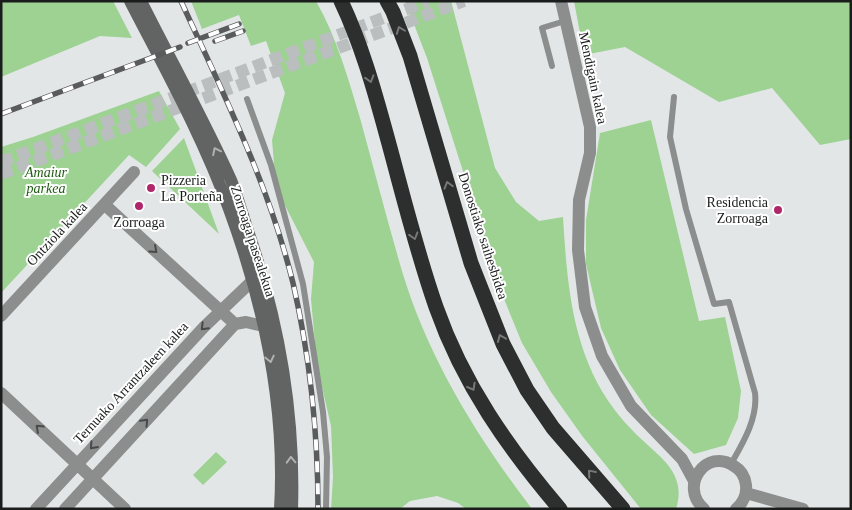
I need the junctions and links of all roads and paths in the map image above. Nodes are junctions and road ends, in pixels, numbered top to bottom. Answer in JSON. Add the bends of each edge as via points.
{"nodes":[{"id":1,"x":130,"y":1,"type":"edge"},
{"id":2,"x":141,"y":1,"type":"edge"},
{"id":3,"x":341,"y":1,"type":"edge"},
{"id":4,"x":387,"y":1,"type":"edge"},
{"id":5,"x":561,"y":1,"type":"edge"},
{"id":6,"x":565,"y":21,"type":"junction"},
{"id":7,"x":153,"y":35,"type":"junction"},
{"id":8,"x":552,"y":66,"type":"dead end"},
{"id":9,"x":176,"y":81,"type":"junction"},
{"id":10,"x":674,"y":96,"type":"dead end"},
{"id":11,"x":247,"y":100,"type":"dead end"},
{"id":12,"x":134,"y":172,"type":"dead end"},
{"id":13,"x":105,"y":205,"type":"junction"},
{"id":14,"x":252,"y":281,"type":"junction"},
{"id":15,"x":221,"y":311,"type":"junction"},
{"id":16,"x":1,"y":316,"type":"edge"},
{"id":17,"x":235,"y":324,"type":"junction"},
{"id":18,"x":263,"y":326,"type":"junction"},
{"id":19,"x":1,"y":393,"type":"edge"},
{"id":20,"x":682,"y":459,"type":"junction"},
{"id":21,"x":77,"y":464,"type":"junction"},
{"id":22,"x":708,"y":464,"type":"junction"},
{"id":23,"x":731,"y":464,"type":"junction"},
{"id":24,"x":92,"y":478,"type":"junction"},
{"id":25,"x":694,"y":481,"type":"junction"},
{"id":26,"x":746,"y":493,"type":"junction"},
{"id":27,"x":692,"y":503,"type":"edge"},
{"id":28,"x":36,"y":509,"type":"edge"},
{"id":29,"x":65,"y":509,"type":"edge"},
{"id":30,"x":125,"y":509,"type":"edge"},
{"id":31,"x":280,"y":509,"type":"edge"},
{"id":32,"x":292,"y":509,"type":"edge"},
{"id":33,"x":326,"y":509,"type":"edge"},
{"id":34,"x":560,"y":509,"type":"edge"},
{"id":35,"x":624,"y":509,"type":"edge"},
{"id":36,"x":704,"y":509,"type":"edge"},
{"id":37,"x":736,"y":509,"type":"edge"},
{"id":38,"x":803,"y":509,"type":"edge"}],
"edges":[{"from":1,"to":7,"type":"main road","name":"Zorroaga pasealekua"},
{"from":2,"to":7,"type":"main road","name":"Zorroaga pasealekua"},
{"from":3,"to":34,"type":"highway","one_way":true,"via":[[366,66],[436,308],[456,358],[489,417]]},
{"from":35,"to":4,"type":"highway","name":"Donostiako saihesbidea","one_way":true,"via":[[553,428],[527,390],[503,344],[471,263],[410,56]]},
{"from":5,"to":6,"type":"street","name":"Mendigain kalea"},
{"from":6,"to":8,"type":"lane","via":[[542,28]]},
{"from":6,"to":20,"type":"street","name":"Mendigain kalea","via":[[590,127],[590,153],[579,200],[578,250],[585,307],[602,356],[631,406]]},
{"from":7,"to":9,"type":"main road","name":"Zorroaga pasealekua"},
{"from":9,"to":14,"type":"main road","name":"Zorroaga pasealekua","via":[[230,210]]},
{"from":32,"to":9,"type":"main road","name":"Zorroaga pasealekua","one_way":true,"via":[[288,414],[278,344],[263,275],[231,182]]},
{"from":10,"to":23,"type":"lane","via":[[670,137],[686,209],[714,304],[729,302],[756,402],[745,439]]},
{"from":11,"to":33,"type":"lane","via":[[271,166],[303,284],[323,412],[327,457]]},
{"from":12,"to":13,"type":"street","name":"Ontziola kalea"},
{"from":13,"to":15,"type":"street","one_way":true},
{"from":13,"to":16,"type":"street","name":"Ontziola kalea"},
{"from":14,"to":15,"type":"street","name":"Ternuako Arrantzaleen kalea"},
{"from":14,"to":18,"type":"main road","name":"Zorroaga pasealekua"},
{"from":15,"to":17,"type":"street"},
{"from":15,"to":21,"type":"street","name":"Ternuako Arrantzaleen kalea","one_way":true},
{"from":17,"to":18,"type":"street","via":[[246,322]]},
{"from":24,"to":17,"type":"street","one_way":true},
{"from":18,"to":31,"type":"main road","name":"Zorroaga pasealekua","one_way":true,"via":[[277,407],[282,478]]},
{"from":21,"to":19,"type":"street","one_way":true},
{"from":20,"to":22,"type":"street"},
{"from":20,"to":25,"type":"street","name":"Mendigain kalea"},
{"from":21,"to":24,"type":"street"},
{"from":21,"to":28,"type":"street","name":"Ternuako Arrantzaleen kalea"},
{"from":22,"to":23,"type":"street","via":[[716,461]]},
{"from":22,"to":25,"type":"street"},
{"from":23,"to":26,"type":"street","via":[[744,476]]},
{"from":24,"to":29,"type":"street"},
{"from":24,"to":30,"type":"street"},
{"from":25,"to":27,"type":"street"},
{"from":26,"to":37,"type":"street"},
{"from":26,"to":38,"type":"street"},
{"from":27,"to":36,"type":"street"}]}
